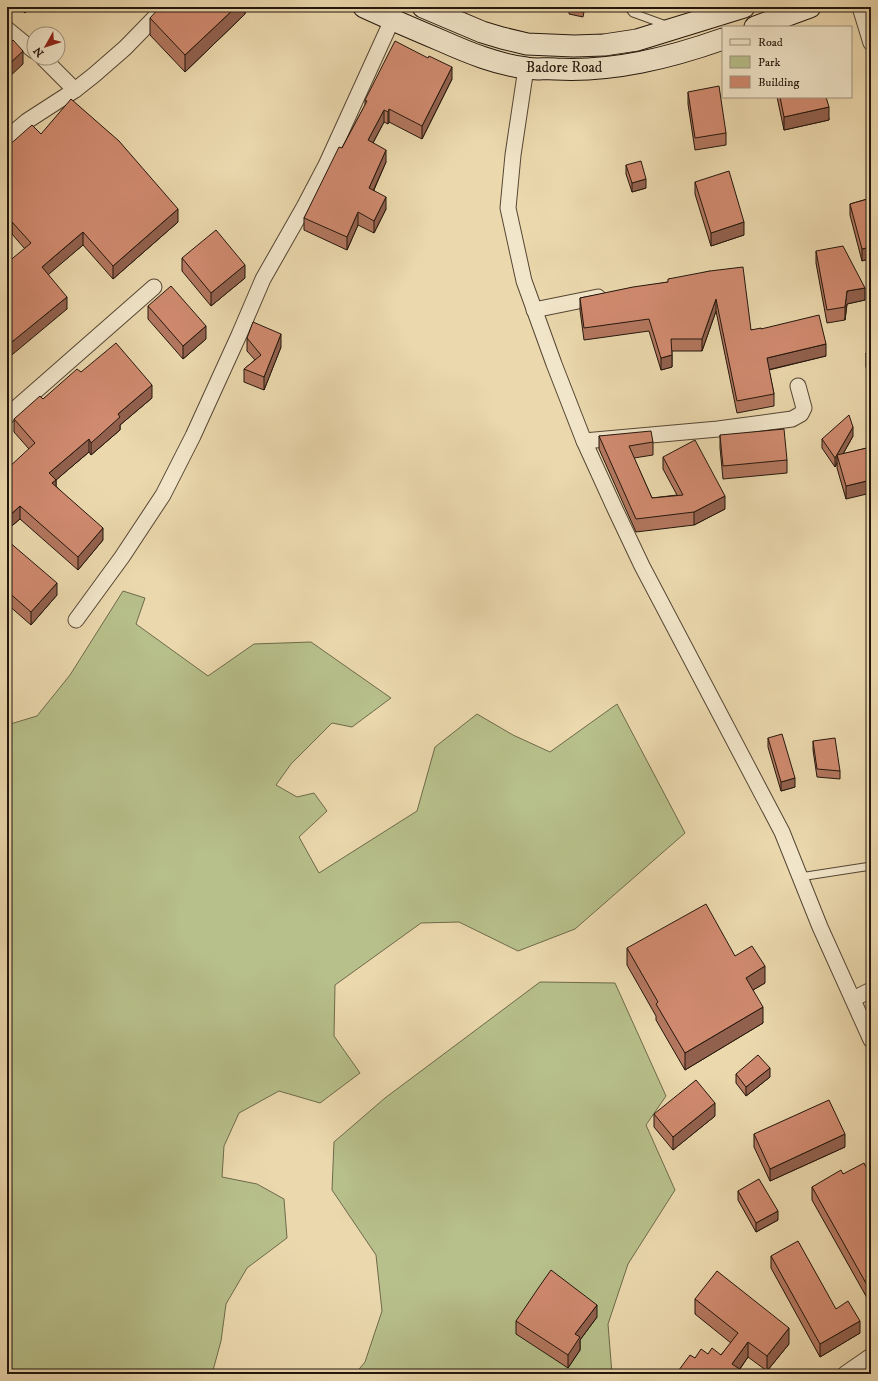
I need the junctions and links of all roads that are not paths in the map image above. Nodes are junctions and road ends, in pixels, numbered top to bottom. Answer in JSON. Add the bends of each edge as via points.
{"nodes":[{"id":1,"x":165,"y":7,"type":"edge"},
{"id":2,"x":364,"y":7,"type":"edge"},
{"id":3,"x":423,"y":7,"type":"edge"},
{"id":4,"x":628,"y":7,"type":"edge"},
{"id":5,"x":744,"y":7,"type":"edge"},
{"id":6,"x":810,"y":7,"type":"edge"},
{"id":7,"x":860,"y":7,"type":"edge"},
{"id":8,"x":392,"y":20,"type":"junction"},
{"id":9,"x":758,"y":26,"type":"edge"},
{"id":10,"x":7,"y":29,"type":"edge"},
{"id":11,"x":676,"y":29,"type":"junction"},
{"id":12,"x":722,"y":39,"type":"edge"},
{"id":13,"x":871,"y":43,"type":"edge"},
{"id":14,"x":26,"y":44,"type":"edge"},
{"id":15,"x":51,"y":66,"type":"edge"},
{"id":16,"x":526,"y":68,"type":"junction"},
{"id":17,"x":75,"y":90,"type":"junction"},
{"id":18,"x":7,"y":138,"type":"edge"},
{"id":19,"x":154,"y":287,"type":"dead end"},
{"id":20,"x":610,"y":295,"type":"edge"},
{"id":21,"x":534,"y":310,"type":"junction"},
{"id":22,"x":798,"y":386,"type":"dead end"},
{"id":23,"x":7,"y":416,"type":"edge"},
{"id":24,"x":584,"y":441,"type":"junction"},
{"id":25,"x":76,"y":620,"type":"dead end"},
{"id":26,"x":871,"y":866,"type":"edge"},
{"id":27,"x":800,"y":876,"type":"junction"},
{"id":28,"x":871,"y":990,"type":"edge"},
{"id":29,"x":852,"y":999,"type":"junction"},
{"id":30,"x":871,"y":1040,"type":"edge"},
{"id":31,"x":871,"y":1356,"type":"edge"},
{"id":32,"x":845,"y":1374,"type":"edge"}],
"edges":[{"from":1,"to":17,"type":"street","via":[[125,48]]},
{"from":2,"to":8,"type":"main road","name":"Badore Road"},
{"from":3,"to":11,"type":"main road","name":"Badore Road","via":[[482,32],[526,44],[604,45],[637,40]]},
{"from":4,"to":11,"type":"lane","via":[[633,13]]},
{"from":5,"to":11,"type":"main road","name":"Badore Road"},
{"from":6,"to":9,"type":"main road"},
{"from":7,"to":13,"type":"street"},
{"from":8,"to":16,"type":"main road","name":"Badore Road","via":[[480,57]]},
{"from":8,"to":25,"type":"street","via":[[326,165],[263,279],[164,495]]},
{"from":10,"to":14,"type":"street"},
{"from":12,"to":16,"type":"main road","name":"Badore Road","via":[[632,64],[569,70]]},
{"from":15,"to":17,"type":"street"},
{"from":16,"to":21,"type":"street","via":[[508,208],[524,281]]},
{"from":17,"to":18,"type":"street","via":[[27,121]]},
{"from":19,"to":23,"type":"street"},
{"from":20,"to":21,"type":"street"},
{"from":21,"to":24,"type":"street"},
{"from":22,"to":24,"type":"street","via":[[804,408],[801,414],[792,419],[718,429]]},
{"from":24,"to":27,"type":"street","via":[[642,566],[769,804]]},
{"from":26,"to":27,"type":"lane"},
{"from":27,"to":29,"type":"street"},
{"from":28,"to":29,"type":"street"},
{"from":29,"to":30,"type":"street"},
{"from":31,"to":32,"type":"street"}]}
